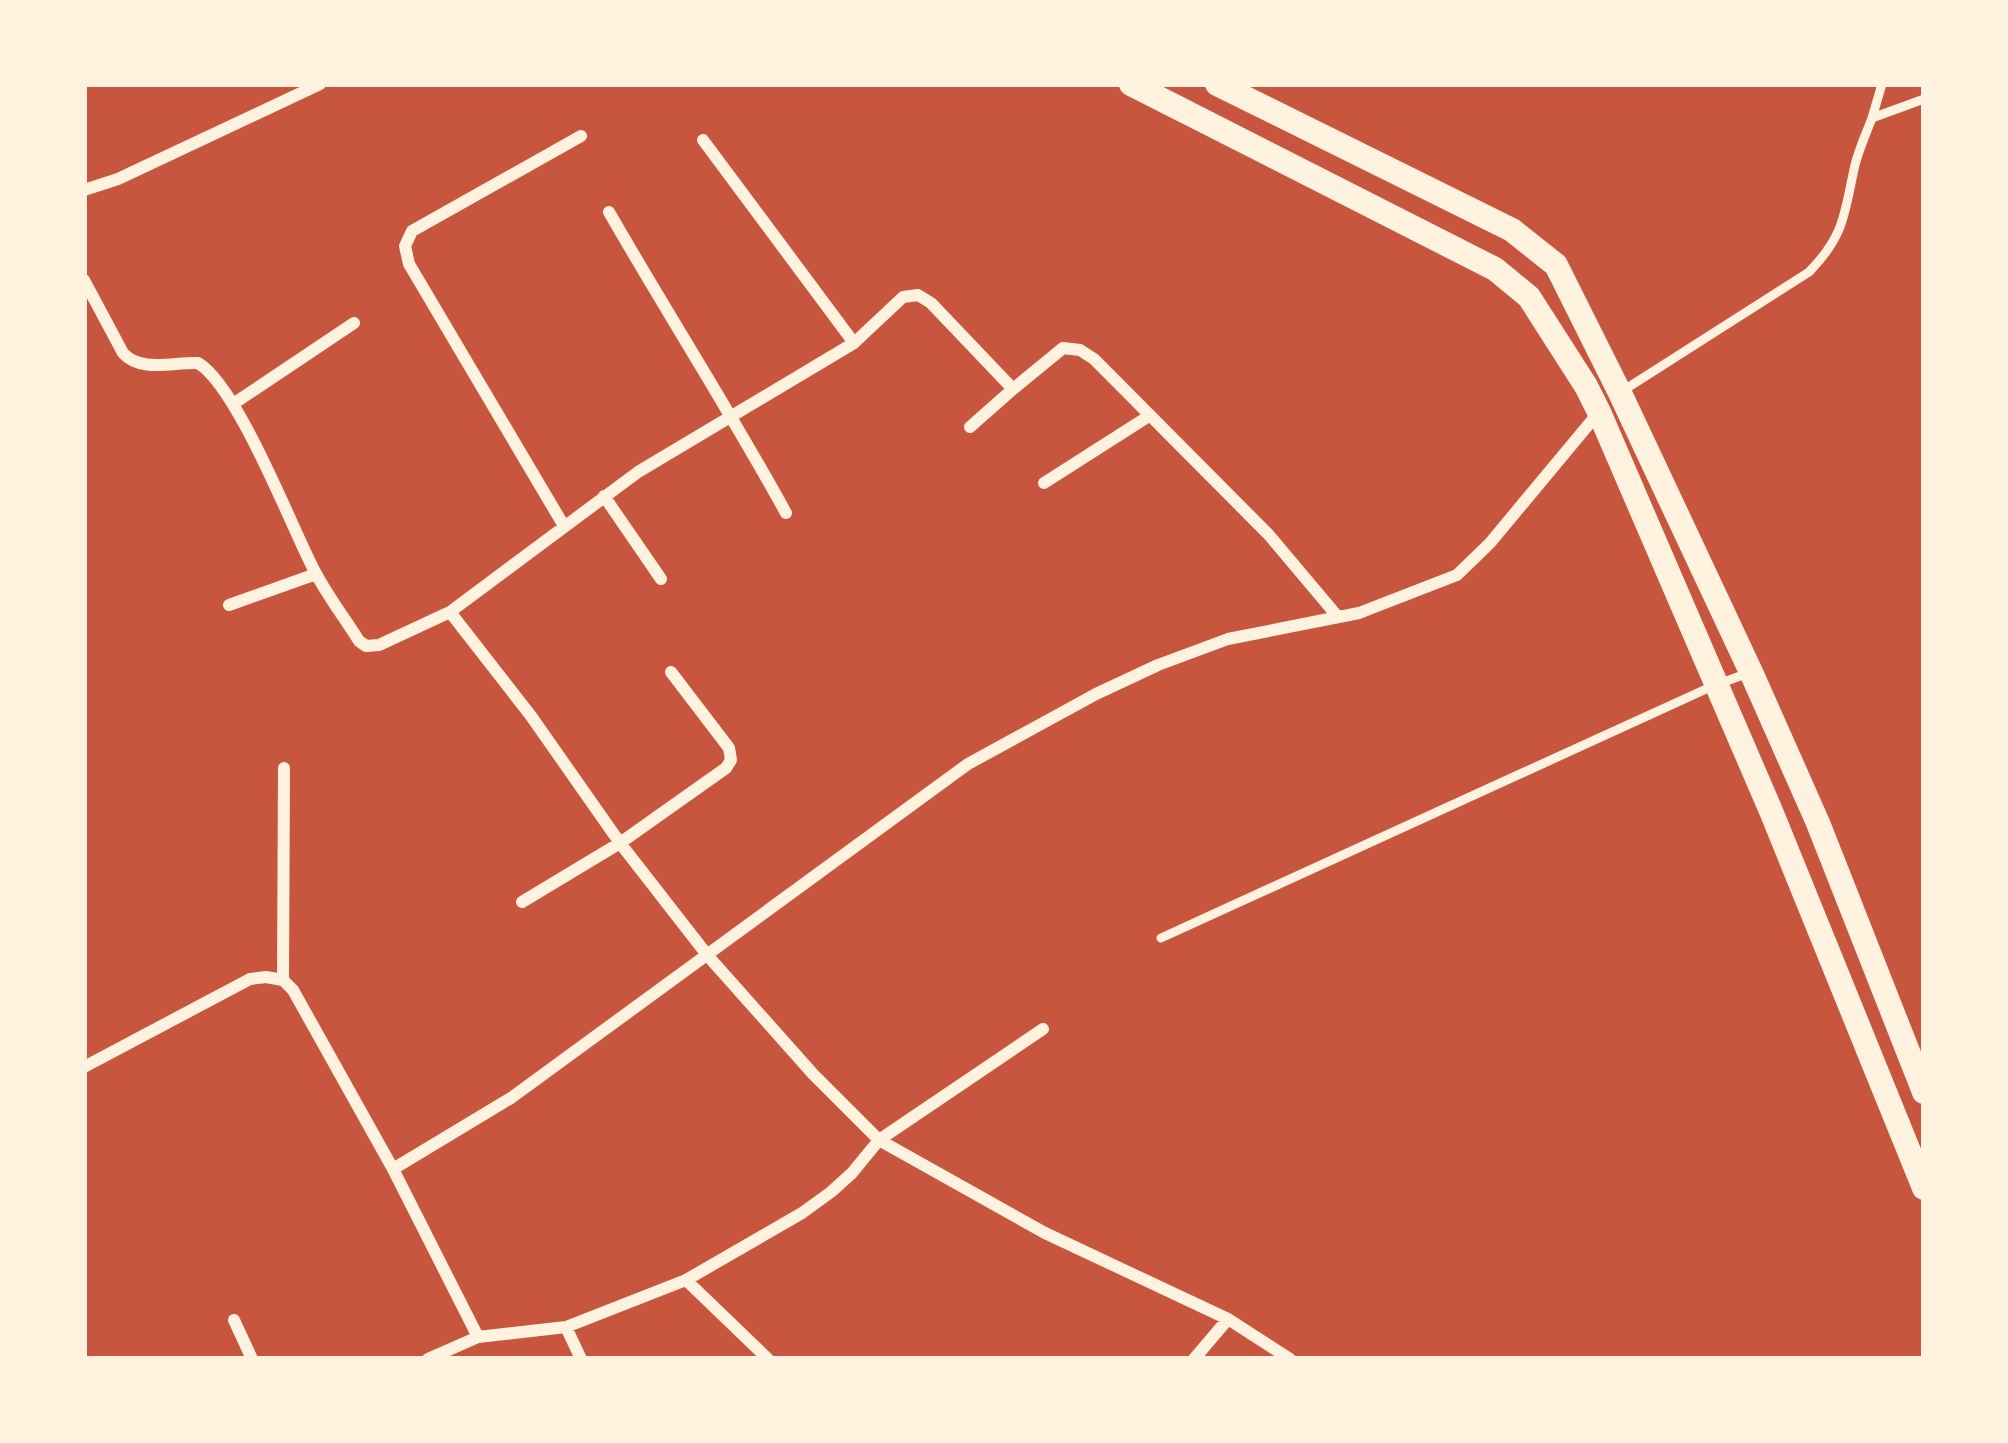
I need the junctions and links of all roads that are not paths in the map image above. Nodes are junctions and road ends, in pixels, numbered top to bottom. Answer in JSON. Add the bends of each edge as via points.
{"nodes":[{"id":1,"x":320,"y":84,"type":"edge"},
{"id":2,"x":1131,"y":84,"type":"edge"},
{"id":3,"x":1217,"y":84,"type":"edge"},
{"id":4,"x":1882,"y":84,"type":"edge"},
{"id":5,"x":1179,"y":94,"type":"edge"},
{"id":6,"x":1924,"y":99,"type":"edge"},
{"id":7,"x":1872,"y":118,"type":"junction"},
{"id":8,"x":580,"y":136,"type":"dead end"},
{"id":9,"x":703,"y":140,"type":"dead end"},
{"id":10,"x":84,"y":190,"type":"edge"},
{"id":11,"x":609,"y":212,"type":"dead end"},
{"id":12,"x":84,"y":280,"type":"edge"},
{"id":13,"x":354,"y":323,"type":"dead end"},
{"id":14,"x":854,"y":344,"type":"junction"},
{"id":15,"x":1013,"y":389,"type":"junction"},
{"id":16,"x":1620,"y":393,"type":"junction"},
{"id":17,"x":233,"y":404,"type":"junction"},
{"id":18,"x":1599,"y":412,"type":"junction"},
{"id":19,"x":1149,"y":416,"type":"junction"},
{"id":20,"x":733,"y":417,"type":"junction"},
{"id":21,"x":970,"y":428,"type":"dead end"},
{"id":22,"x":1044,"y":483,"type":"dead end"},
{"id":23,"x":604,"y":496,"type":"junction"},
{"id":24,"x":786,"y":513,"type":"dead end"},
{"id":25,"x":564,"y":526,"type":"junction"},
{"id":26,"x":316,"y":574,"type":"junction"},
{"id":27,"x":661,"y":579,"type":"dead end"},
{"id":28,"x":229,"y":605,"type":"dead end"},
{"id":29,"x":451,"y":612,"type":"junction"},
{"id":30,"x":1338,"y":617,"type":"junction"},
{"id":31,"x":671,"y":672,"type":"dead end"},
{"id":32,"x":1751,"y":672,"type":"junction"},
{"id":33,"x":1715,"y":685,"type":"junction"},
{"id":34,"x":284,"y":768,"type":"dead end"},
{"id":35,"x":620,"y":843,"type":"junction"},
{"id":36,"x":522,"y":902,"type":"dead end"},
{"id":37,"x":1161,"y":938,"type":"dead end"},
{"id":38,"x":708,"y":956,"type":"junction"},
{"id":39,"x":283,"y":980,"type":"junction"},
{"id":40,"x":1043,"y":1029,"type":"dead end"},
{"id":41,"x":84,"y":1067,"type":"edge"},
{"id":42,"x":1924,"y":1092,"type":"edge"},
{"id":43,"x":879,"y":1140,"type":"junction"},
{"id":44,"x":394,"y":1169,"type":"junction"},
{"id":45,"x":1924,"y":1188,"type":"edge"},
{"id":46,"x":686,"y":1280,"type":"junction"},
{"id":47,"x":234,"y":1319,"type":"dead end"},
{"id":48,"x":1228,"y":1319,"type":"junction"},
{"id":49,"x":566,"y":1328,"type":"junction"},
{"id":50,"x":478,"y":1337,"type":"junction"},
{"id":51,"x":253,"y":1359,"type":"edge"},
{"id":52,"x":428,"y":1359,"type":"edge"},
{"id":53,"x":581,"y":1359,"type":"edge"},
{"id":54,"x":768,"y":1359,"type":"edge"},
{"id":55,"x":1194,"y":1359,"type":"edge"},
{"id":56,"x":1290,"y":1359,"type":"edge"}],
"edges":[{"from":1,"to":10,"type":"street"},
{"from":2,"to":5,"type":"main road"},
{"from":3,"to":16,"type":"main road","via":[[1512,230],[1556,266]]},
{"from":4,"to":7,"type":"lane"},
{"from":5,"to":18,"type":"main road","via":[[1495,269],[1529,297]]},
{"from":6,"to":7,"type":"lane"},
{"from":7,"to":16,"type":"lane","via":[[1829,252]]},
{"from":8,"to":25,"type":"street","via":[[412,231],[405,246]]},
{"from":9,"to":14,"type":"street"},
{"from":11,"to":20,"type":"street"},
{"from":12,"to":17,"type":"street","via":[[132,362],[198,363]]},
{"from":13,"to":17,"type":"street"},
{"from":14,"to":15,"type":"street","via":[[903,297],[918,296]]},
{"from":14,"to":20,"type":"street"},
{"from":15,"to":19,"type":"street","via":[[1063,348],[1079,350]]},
{"from":15,"to":21,"type":"street"},
{"from":16,"to":32,"type":"main road"},
{"from":17,"to":26,"type":"street"},
{"from":18,"to":30,"type":"street","via":[[1457,575]]},
{"from":18,"to":33,"type":"main road"},
{"from":19,"to":22,"type":"street"},
{"from":19,"to":30,"type":"street"},
{"from":20,"to":23,"type":"street"},
{"from":20,"to":24,"type":"street"},
{"from":23,"to":25,"type":"street"},
{"from":23,"to":27,"type":"street"},
{"from":25,"to":29,"type":"street"},
{"from":26,"to":28,"type":"street"},
{"from":26,"to":29,"type":"street","via":[[366,646]]},
{"from":29,"to":35,"type":"street"},
{"from":30,"to":38,"type":"street","via":[[1228,639],[1096,694],[968,764]]},
{"from":31,"to":35,"type":"street","via":[[731,760]]},
{"from":32,"to":33,"type":"lane"},
{"from":32,"to":42,"type":"main road"},
{"from":33,"to":37,"type":"lane"},
{"from":33,"to":45,"type":"main road"},
{"from":34,"to":39,"type":"street"},
{"from":35,"to":36,"type":"street"},
{"from":35,"to":38,"type":"street"},
{"from":38,"to":43,"type":"street"},
{"from":38,"to":44,"type":"street","via":[[512,1098]]},
{"from":39,"to":41,"type":"street","via":[[250,979]]},
{"from":39,"to":44,"type":"street"},
{"from":40,"to":43,"type":"street"},
{"from":43,"to":46,"type":"street","via":[[831,1192]]},
{"from":43,"to":48,"type":"street","via":[[1045,1233]]},
{"from":44,"to":50,"type":"street"},
{"from":46,"to":49,"type":"street"},
{"from":46,"to":54,"type":"street"},
{"from":47,"to":51,"type":"street"},
{"from":48,"to":55,"type":"street"},
{"from":48,"to":56,"type":"street"},
{"from":49,"to":50,"type":"street"},
{"from":49,"to":53,"type":"street"},
{"from":50,"to":52,"type":"street"}]}
